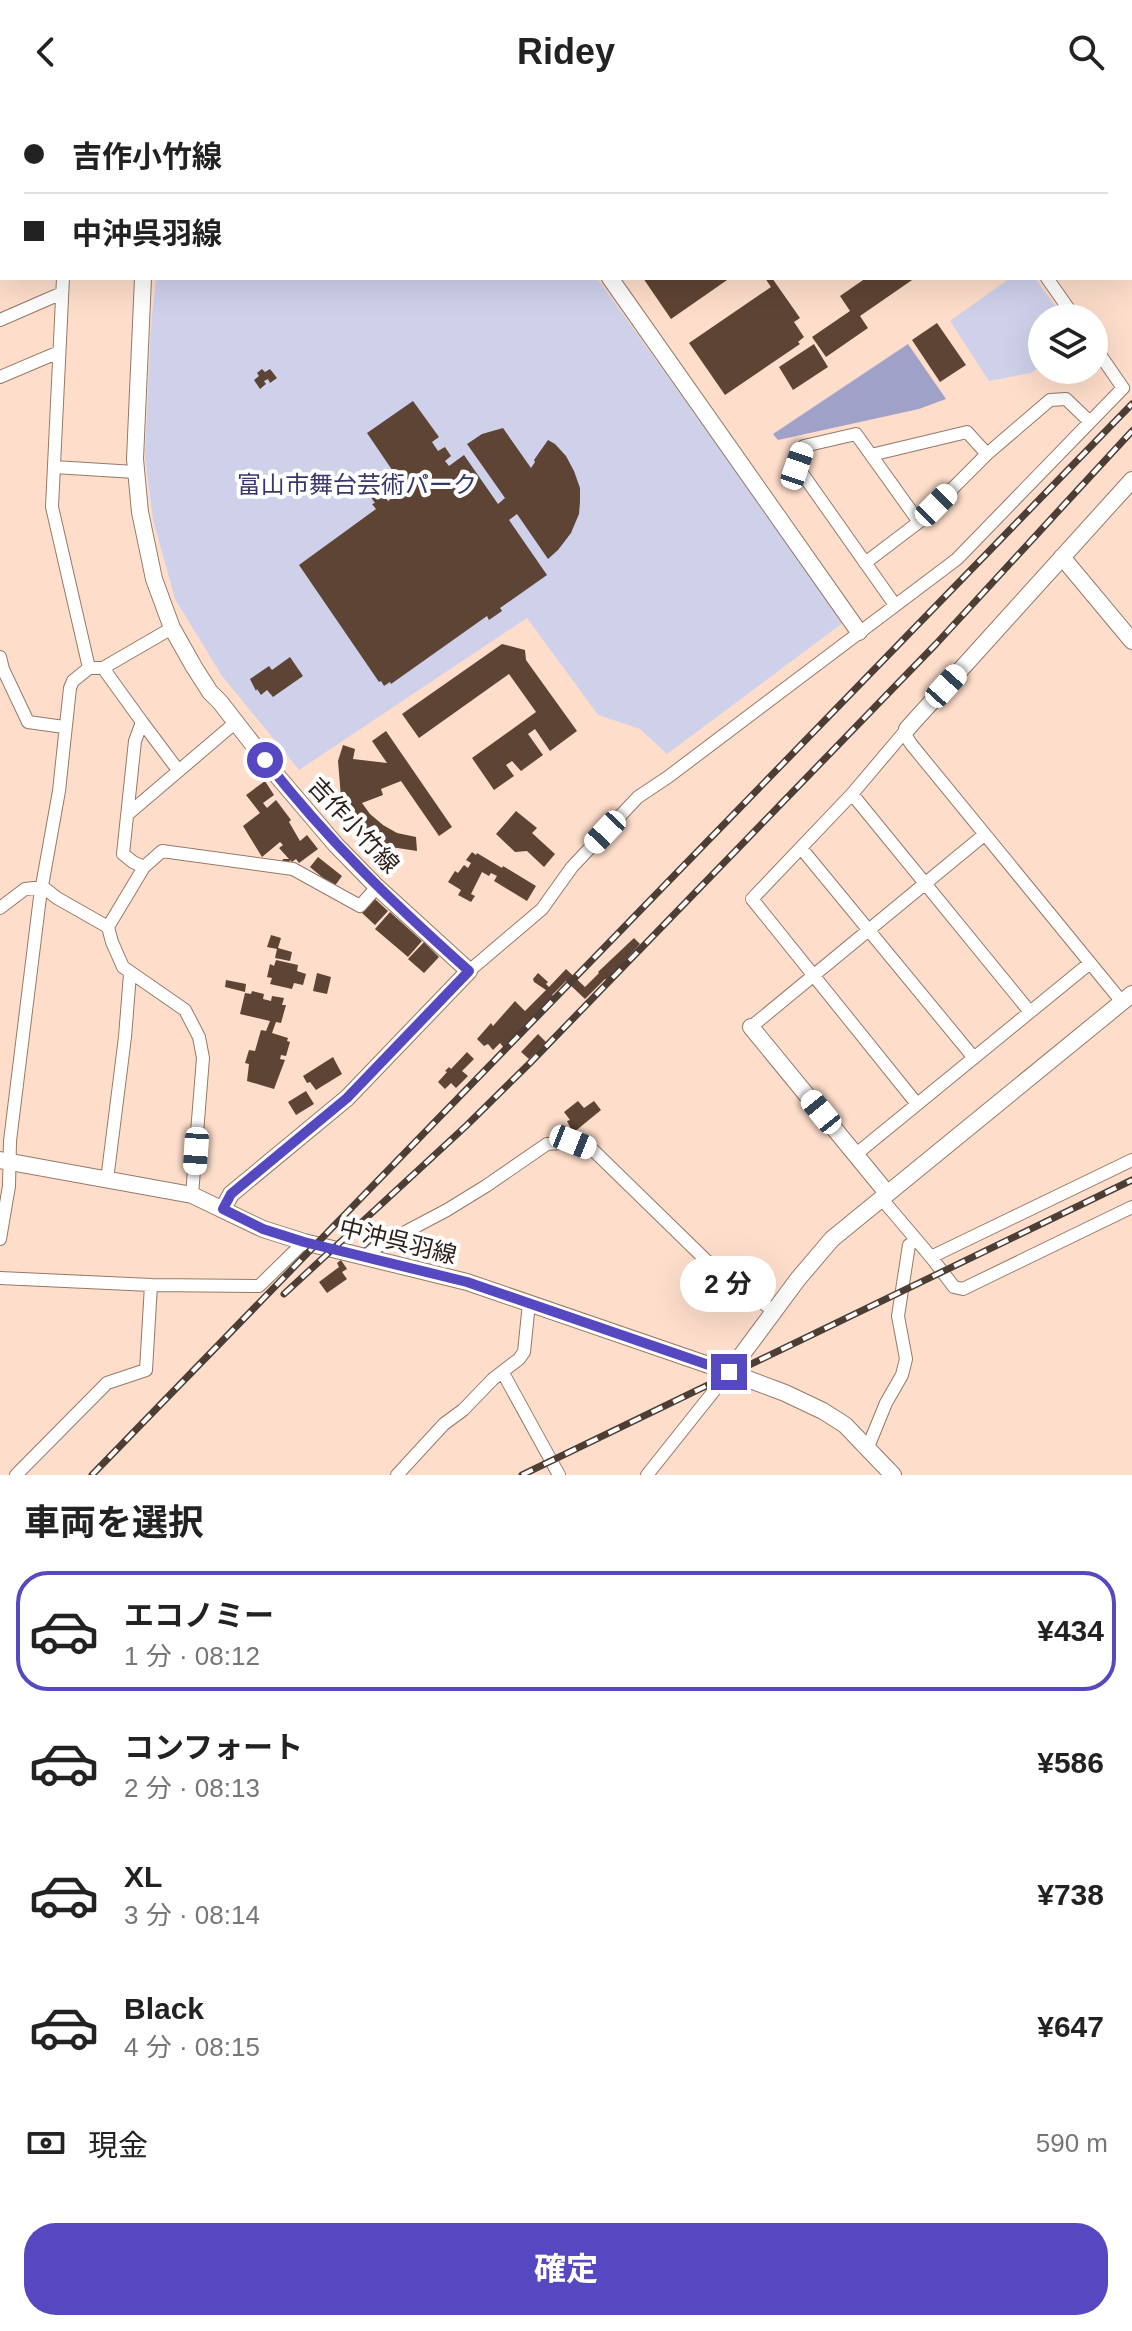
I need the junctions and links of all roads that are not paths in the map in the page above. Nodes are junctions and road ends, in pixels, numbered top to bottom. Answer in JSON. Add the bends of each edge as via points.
{"nodes":[{"id":1,"x":63,"y":280,"type":"edge"},
{"id":2,"x":143,"y":280,"type":"edge"},
{"id":3,"x":611,"y":280,"type":"edge"},
{"id":4,"x":1048,"y":280,"type":"edge"},
{"id":5,"x":62,"y":293,"type":"junction"},
{"id":6,"x":1065,"y":304,"type":"edge"},
{"id":7,"x":0,"y":320,"type":"edge"},
{"id":8,"x":59,"y":352,"type":"junction"},
{"id":9,"x":1108,"y":366,"type":"edge"},
{"id":10,"x":0,"y":377,"type":"edge"},
{"id":11,"x":1090,"y":422,"type":"junction"},
{"id":12,"x":987,"y":454,"type":"junction"},
{"id":13,"x":871,"y":455,"type":"junction"},
{"id":14,"x":54,"y":467,"type":"junction"},
{"id":15,"x":135,"y":472,"type":"junction"},
{"id":16,"x":1132,"y":480,"type":"edge"},
{"id":17,"x":919,"y":522,"type":"junction"},
{"id":18,"x":1062,"y":557,"type":"junction"},
{"id":19,"x":865,"y":563,"type":"junction"},
{"id":20,"x":895,"y":605,"type":"junction"},
{"id":21,"x":172,"y":628,"type":"junction"},
{"id":22,"x":859,"y":632,"type":"junction"},
{"id":23,"x":1132,"y":641,"type":"edge"},
{"id":24,"x":0,"y":657,"type":"edge"},
{"id":25,"x":96,"y":668,"type":"junction"},
{"id":26,"x":142,"y":722,"type":"junction"},
{"id":27,"x":236,"y":722,"type":"junction"},
{"id":28,"x":64,"y":727,"type":"junction"},
{"id":29,"x":907,"y":729,"type":"junction"},
{"id":30,"x":178,"y":770,"type":"junction"},
{"id":31,"x":852,"y":794,"type":"junction"},
{"id":32,"x":128,"y":814,"type":"junction"},
{"id":33,"x":984,"y":835,"type":"junction"},
{"id":34,"x":801,"y":848,"type":"junction"},
{"id":35,"x":144,"y":867,"type":"junction"},
{"id":36,"x":926,"y":883,"type":"junction"},
{"id":37,"x":43,"y":887,"type":"junction"},
{"id":38,"x":377,"y":887,"type":"junction"},
{"id":39,"x":0,"y":908,"type":"edge"},
{"id":40,"x":108,"y":927,"type":"junction"},
{"id":41,"x":869,"y":929,"type":"junction"},
{"id":42,"x":1090,"y":963,"type":"junction"},
{"id":43,"x":469,"y":971,"type":"junction"},
{"id":44,"x":130,"y":974,"type":"junction"},
{"id":45,"x":814,"y":975,"type":"junction"},
{"id":46,"x":1127,"y":998,"type":"edge"},
{"id":47,"x":1030,"y":1012,"type":"junction"},
{"id":48,"x":751,"y":1027,"type":"joint"},
{"id":49,"x":974,"y":1058,"type":"junction"},
{"id":50,"x":917,"y":1104,"type":"junction"},
{"id":51,"x":855,"y":1155,"type":"junction"},
{"id":52,"x":1132,"y":1160,"type":"edge"},
{"id":53,"x":5,"y":1161,"type":"edge"},
{"id":54,"x":107,"y":1180,"type":"junction"},
{"id":55,"x":192,"y":1195,"type":"junction"},
{"id":56,"x":884,"y":1195,"type":"junction"},
{"id":57,"x":1132,"y":1207,"type":"edge"},
{"id":58,"x":223,"y":1209,"type":"junction"},
{"id":59,"x":0,"y":1239,"type":"edge"},
{"id":60,"x":304,"y":1242,"type":"junction"},
{"id":61,"x":909,"y":1245,"type":"dead end"},
{"id":62,"x":366,"y":1256,"type":"junction"},
{"id":63,"x":931,"y":1257,"type":"junction"},
{"id":64,"x":0,"y":1278,"type":"edge"},
{"id":65,"x":151,"y":1285,"type":"junction"},
{"id":66,"x":529,"y":1303,"type":"junction"},
{"id":67,"x":774,"y":1311,"type":"junction"},
{"id":68,"x":729,"y":1372,"type":"junction"},
{"id":69,"x":503,"y":1373,"type":"junction"},
{"id":70,"x":868,"y":1447,"type":"junction"},
{"id":71,"x":16,"y":1475,"type":"edge"},
{"id":72,"x":397,"y":1475,"type":"edge"},
{"id":73,"x":559,"y":1475,"type":"edge"},
{"id":74,"x":647,"y":1475,"type":"edge"},
{"id":75,"x":893,"y":1475,"type":"edge"}],
"edges":[{"from":1,"to":5,"type":"street"},
{"from":2,"to":15,"type":"main road","name":"吉作小竹線"},
{"from":3,"to":22,"type":"main road"},
{"from":4,"to":6,"type":"street"},
{"from":5,"to":7,"type":"street"},
{"from":5,"to":8,"type":"street"},
{"from":8,"to":10,"type":"street"},
{"from":8,"to":14,"type":"street"},
{"from":9,"to":11,"type":"street","via":[[1123,388]]},
{"from":11,"to":12,"type":"street","via":[[1066,399],[1050,400]]},
{"from":11,"to":20,"type":"street","via":[[957,559]]},
{"from":12,"to":13,"type":"street","via":[[967,432]]},
{"from":12,"to":17,"type":"street"},
{"from":13,"to":17,"type":"street"},
{"from":13,"to":19,"type":"street","via":[[856,434],[804,446],[797,466]]},
{"from":14,"to":15,"type":"street"},
{"from":14,"to":25,"type":"street","via":[[52,507]]},
{"from":15,"to":21,"type":"main road","name":"吉作小竹線","via":[[154,579]]},
{"from":16,"to":18,"type":"main road"},
{"from":17,"to":19,"type":"street"},
{"from":18,"to":23,"type":"main road"},
{"from":18,"to":29,"type":"main road"},
{"from":19,"to":20,"type":"street"},
{"from":20,"to":22,"type":"street"},
{"from":21,"to":25,"type":"street"},
{"from":21,"to":27,"type":"main road","name":"吉作小竹線","via":[[210,692]]},
{"from":22,"to":43,"type":"street","via":[[638,797],[572,867],[542,909]]},
{"from":24,"to":28,"type":"street","via":[[28,722]]},
{"from":25,"to":26,"type":"street"},
{"from":25,"to":28,"type":"street","via":[[73,681]]},
{"from":26,"to":30,"type":"street"},
{"from":26,"to":32,"type":"street","via":[[135,741]]},
{"from":27,"to":30,"type":"street"},
{"from":27,"to":38,"type":"main road","name":"吉作小竹線","via":[[312,818]]},
{"from":28,"to":37,"type":"street"},
{"from":29,"to":31,"type":"street"},
{"from":29,"to":33,"type":"street","via":[[911,744]]},
{"from":30,"to":32,"type":"street"},
{"from":31,"to":34,"type":"street"},
{"from":31,"to":36,"type":"street"},
{"from":32,"to":35,"type":"street","via":[[123,854]]},
{"from":33,"to":36,"type":"street"},
{"from":33,"to":42,"type":"street"},
{"from":34,"to":41,"type":"street"},
{"from":34,"to":45,"type":"street","via":[[752,899]]},
{"from":35,"to":38,"type":"street","via":[[162,851],[293,869],[360,906]]},
{"from":35,"to":40,"type":"street"},
{"from":36,"to":41,"type":"street"},
{"from":36,"to":47,"type":"street"},
{"from":37,"to":39,"type":"street","via":[[25,889]]},
{"from":37,"to":40,"type":"street"},
{"from":37,"to":53,"type":"street"},
{"from":38,"to":43,"type":"main road","name":"吉作小竹線"},
{"from":40,"to":44,"type":"street"},
{"from":41,"to":45,"type":"street"},
{"from":41,"to":49,"type":"street"},
{"from":42,"to":46,"type":"street"},
{"from":42,"to":47,"type":"street"},
{"from":43,"to":58,"type":"main road","via":[[347,1098],[231,1194]]},
{"from":44,"to":54,"type":"street"},
{"from":44,"to":55,"type":"street","via":[[185,1010],[202,1047]]},
{"from":45,"to":48,"type":"street"},
{"from":45,"to":50,"type":"street"},
{"from":46,"to":56,"type":"main road"},
{"from":47,"to":49,"type":"street"},
{"from":48,"to":51,"type":"main road"},
{"from":49,"to":50,"type":"street"},
{"from":50,"to":51,"type":"street"},
{"from":51,"to":56,"type":"main road"},
{"from":52,"to":63,"type":"street"},
{"from":53,"to":54,"type":"main road","name":"中沖呉羽線"},
{"from":53,"to":59,"type":"street","via":[[9,1186]]},
{"from":54,"to":55,"type":"main road","name":"中沖呉羽線"},
{"from":55,"to":58,"type":"main road","name":"中沖呉羽線"},
{"from":56,"to":63,"type":"street"},
{"from":56,"to":67,"type":"main road","via":[[832,1239]]},
{"from":57,"to":63,"type":"street","via":[[963,1289],[954,1287]]},
{"from":58,"to":60,"type":"main road","name":"中沖呉羽線"},
{"from":60,"to":62,"type":"main road","name":"中沖呉羽線"},
{"from":60,"to":65,"type":"street","via":[[259,1286]]},
{"from":61,"to":70,"type":"street","via":[[898,1316],[906,1359]]},
{"from":62,"to":66,"type":"main road","name":"中沖呉羽線"},
{"from":62,"to":67,"type":"street","via":[[547,1144],[573,1142],[594,1151],[713,1267]]},
{"from":64,"to":65,"type":"street"},
{"from":65,"to":71,"type":"street","via":[[146,1370],[107,1383]]},
{"from":66,"to":68,"type":"main road","name":"中沖呉羽線"},
{"from":66,"to":69,"type":"street","via":[[524,1352]]},
{"from":67,"to":68,"type":"main road"},
{"from":68,"to":70,"type":"main road","name":"中沖呉羽線","via":[[823,1411]]},
{"from":68,"to":74,"type":"street"},
{"from":69,"to":72,"type":"street","via":[[444,1424]]},
{"from":69,"to":73,"type":"street"},
{"from":70,"to":75,"type":"main road","name":"中沖呉羽線"}]}
